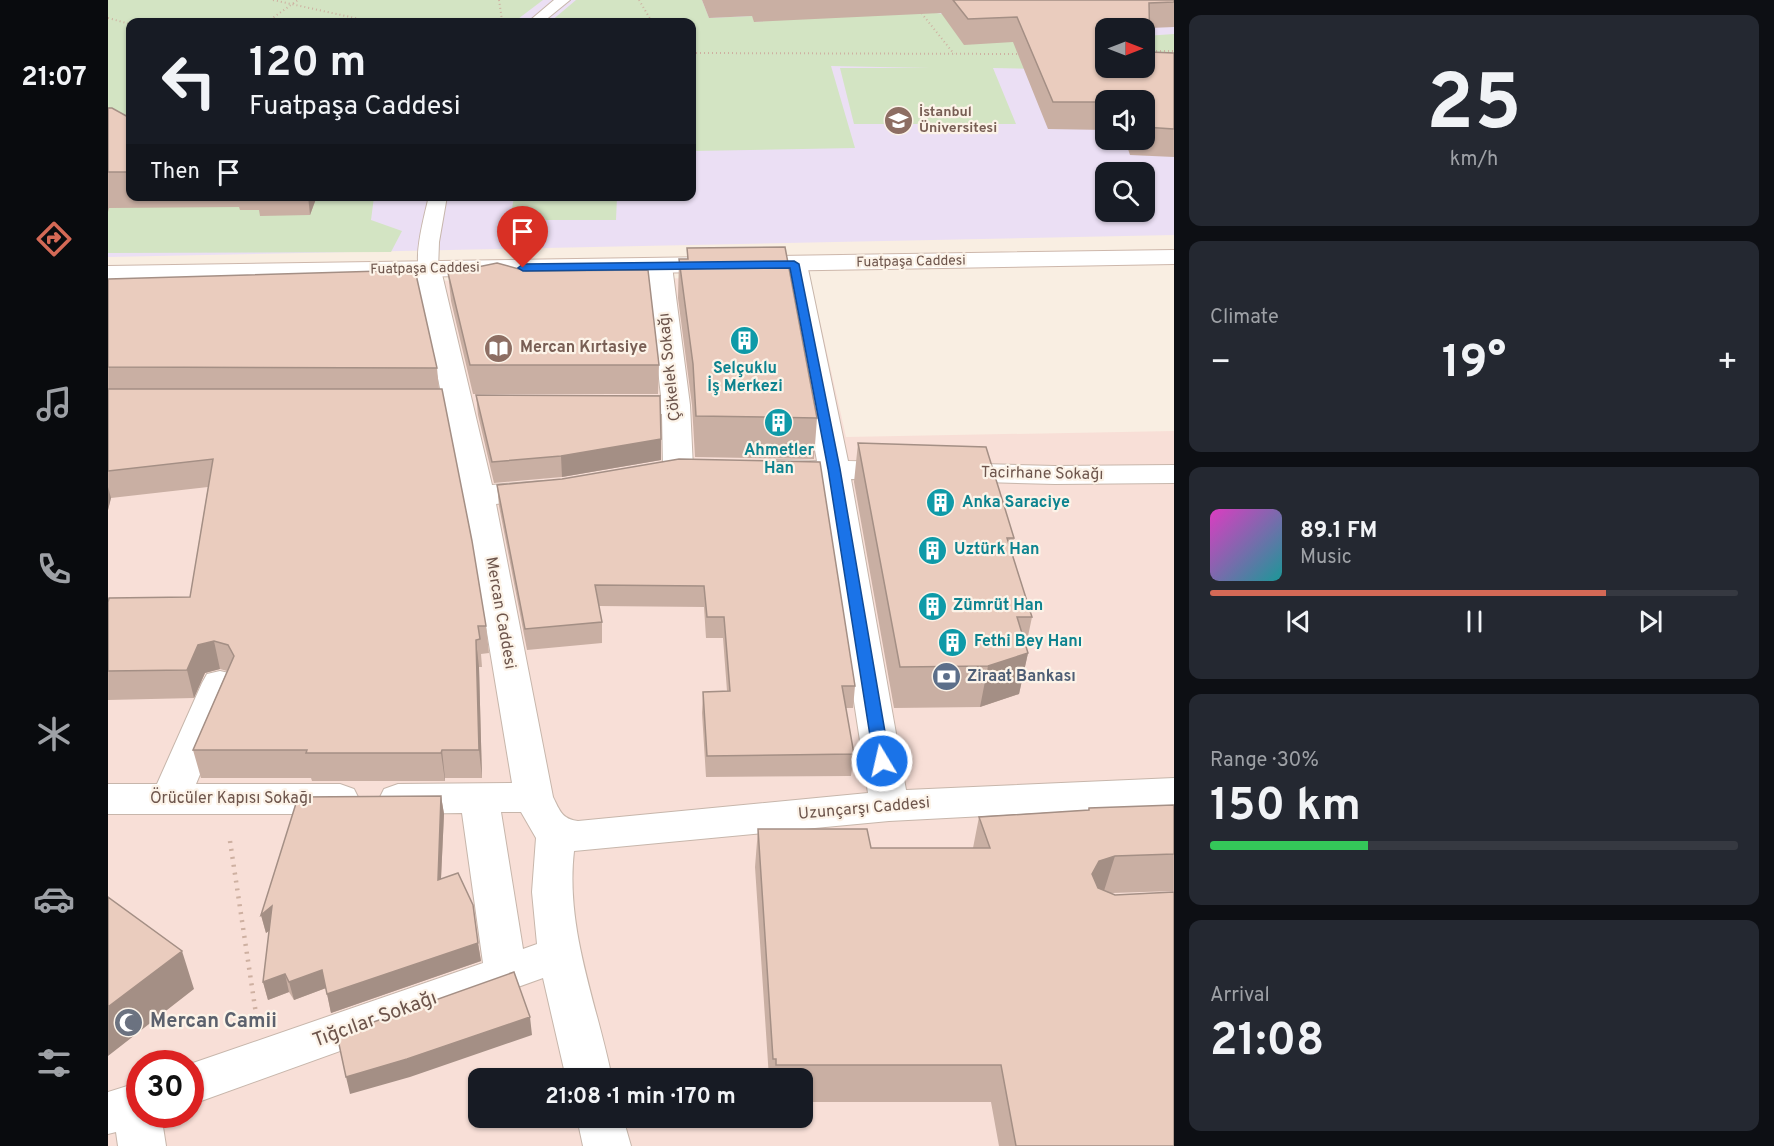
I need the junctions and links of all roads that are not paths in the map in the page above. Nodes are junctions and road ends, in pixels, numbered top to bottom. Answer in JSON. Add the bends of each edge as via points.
{"nodes":[{"id":1,"x":562,"y":0,"type":"edge"},
{"id":2,"x":540,"y":18,"type":"edge"},
{"id":3,"x":437,"y":201,"type":"edge"},
{"id":4,"x":1174,"y":256,"type":"edge"},
{"id":5,"x":794,"y":264,"type":"junction"},
{"id":6,"x":659,"y":266,"type":"junction"},
{"id":7,"x":428,"y":270,"type":"junction"},
{"id":8,"x":108,"y":274,"type":"edge"},
{"id":9,"x":592,"y":405,"type":"edge"},
{"id":10,"x":676,"y":405,"type":"junction"},
{"id":11,"x":678,"y":468,"type":"junction"},
{"id":12,"x":711,"y":469,"type":"edge"},
{"id":13,"x":745,"y":469,"type":"edge"},
{"id":14,"x":834,"y":469,"type":"junction"},
{"id":15,"x":647,"y":474,"type":"edge"},
{"id":16,"x":1174,"y":474,"type":"edge"},
{"id":17,"x":573,"y":486,"type":"edge"},
{"id":18,"x":479,"y":496,"type":"junction"},
{"id":19,"x":220,"y":683,"type":"edge"},
{"id":20,"x":1174,"y":792,"type":"edge"},
{"id":21,"x":534,"y":797,"type":"junction"},
{"id":22,"x":479,"y":798,"type":"junction"},
{"id":23,"x":108,"y":799,"type":"edge"},
{"id":24,"x":170,"y":800,"type":"junction"},
{"id":25,"x":890,"y":806,"type":"junction"},
{"id":26,"x":556,"y":833,"type":"junction"},
{"id":27,"x":559,"y":954,"type":"junction"},
{"id":28,"x":506,"y":973,"type":"junction"},
{"id":29,"x":587,"y":1068,"type":"edge"},
{"id":30,"x":204,"y":1080,"type":"edge"},
{"id":31,"x":602,"y":1128,"type":"edge"},
{"id":32,"x":607,"y":1146,"type":"edge"}],
"edges":[{"from":1,"to":2,"type":"lane"},
{"from":3,"to":7,"type":"lane"},
{"from":4,"to":5,"type":"street","name":"Fuatpaşa Caddesi"},
{"from":5,"to":6,"type":"street","name":"Fuatpaşa Caddesi"},
{"from":5,"to":14,"type":"street"},
{"from":6,"to":7,"type":"street","name":"Fuatpaşa Caddesi"},
{"from":6,"to":10,"type":"street","name":"Çökelek Sokağı"},
{"from":7,"to":8,"type":"street","name":"Fuatpaşa Caddesi"},
{"from":7,"to":18,"type":"street","name":"Mercan Caddesi"},
{"from":9,"to":10,"type":"street"},
{"from":10,"to":11,"type":"street","name":"Çökelek Sokağı"},
{"from":11,"to":12,"type":"street"},
{"from":11,"to":15,"type":"street"},
{"from":13,"to":14,"type":"street","name":"Tacirhane Sokağı"},
{"from":14,"to":16,"type":"street","name":"Tacirhane Sokağı"},
{"from":14,"to":25,"type":"street"},
{"from":17,"to":18,"type":"street"},
{"from":18,"to":21,"type":"street","name":"Mercan Caddesi"},
{"from":19,"to":24,"type":"street"},
{"from":20,"to":25,"type":"street","name":"Uzunçarşı Caddesi"},
{"from":21,"to":22,"type":"street","name":"Örücüler Kapısı Sokağı"},
{"from":21,"to":26,"type":"street","name":"Mercan Caddesi","via":[[547,825]]},
{"from":22,"to":24,"type":"street","name":"Örücüler Kapısı Sokağı"},
{"from":22,"to":28,"type":"street"},
{"from":23,"to":24,"type":"street","name":"Örücüler Kapısı Sokağı"},
{"from":25,"to":26,"type":"street","name":"Uzunçarşı Caddesi","via":[[578,836]]},
{"from":26,"to":27,"type":"street","via":[[550,859]]},
{"from":27,"to":28,"type":"street","name":"Tığcılar Sokağı"},
{"from":27,"to":29,"type":"street"},
{"from":28,"to":30,"type":"street","name":"Tığcılar Sokağı"},
{"from":31,"to":32,"type":"street"}]}
